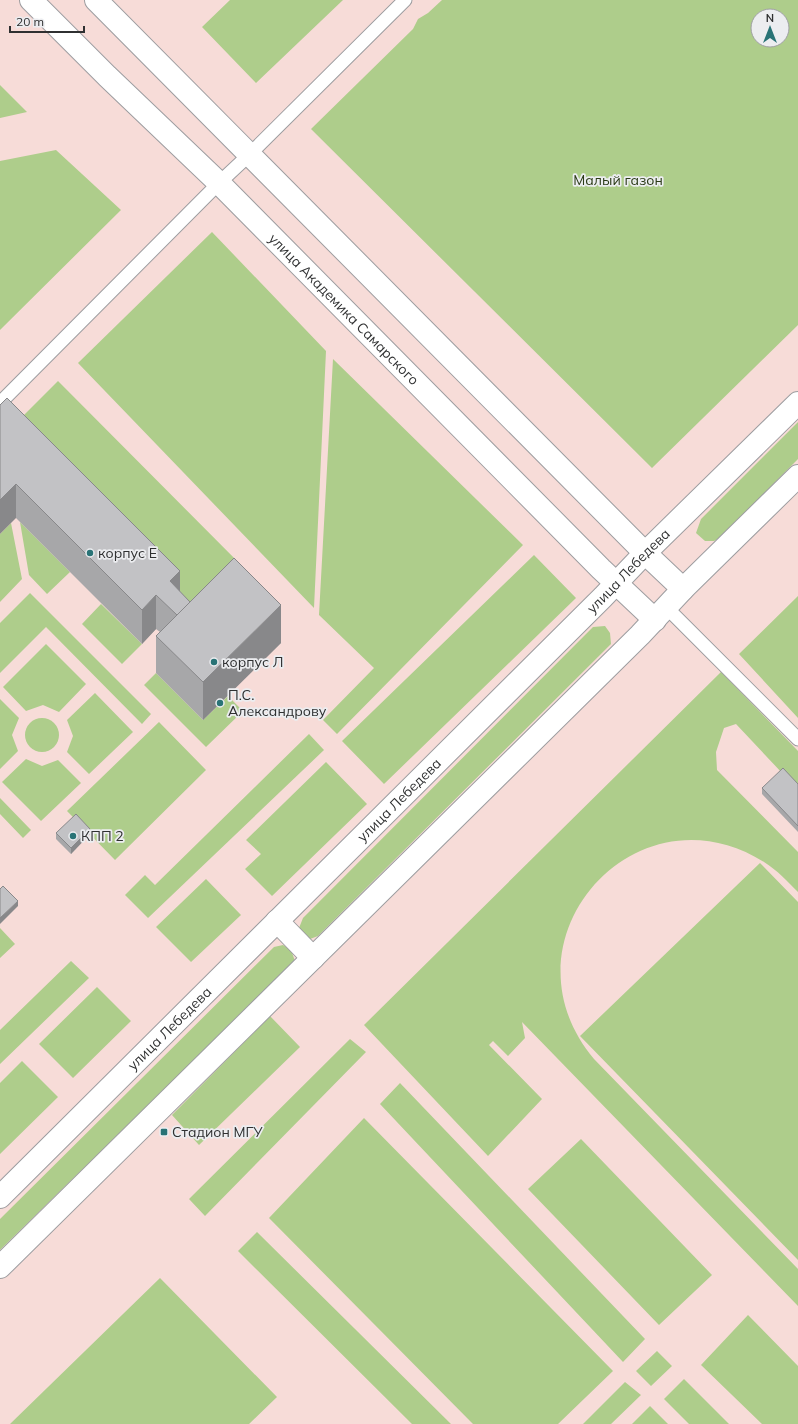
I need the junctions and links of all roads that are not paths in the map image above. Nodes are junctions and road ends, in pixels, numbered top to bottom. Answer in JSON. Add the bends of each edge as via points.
{"nodes":[{"id":1,"x":31,"y":0,"type":"edge"},
{"id":2,"x":96,"y":0,"type":"edge"},
{"id":3,"x":405,"y":0,"type":"edge"},
{"id":4,"x":250,"y":154,"type":"junction"},
{"id":5,"x":219,"y":183,"type":"junction"},
{"id":6,"x":0,"y":403,"type":"edge"},
{"id":7,"x":798,"y":403,"type":"edge"},
{"id":8,"x":798,"y":476,"type":"edge"},
{"id":9,"x":645,"y":552,"type":"junction"},
{"id":10,"x":616,"y":584,"type":"junction"},
{"id":11,"x":683,"y":589,"type":"junction"},
{"id":12,"x":661,"y":614,"type":"junction"},
{"id":13,"x":798,"y":738,"type":"edge"},
{"id":14,"x":277,"y":921,"type":"junction"},
{"id":15,"x":313,"y":958,"type":"junction"},
{"id":16,"x":0,"y":1197,"type":"edge"},
{"id":17,"x":0,"y":1267,"type":"edge"}],
"edges":[{"from":1,"to":5,"type":"street","name":"улица Академика Самарского","via":[[106,76]]},
{"from":2,"to":4,"type":"street"},
{"from":3,"to":4,"type":"lane"},
{"from":4,"to":5,"type":"lane"},
{"from":4,"to":9,"type":"street"},
{"from":5,"to":6,"type":"lane"},
{"from":5,"to":10,"type":"street","name":"улица Академика Самарского"},
{"from":7,"to":9,"type":"street","name":"улица Лебедева"},
{"from":8,"to":11,"type":"street"},
{"from":9,"to":10,"type":"street","name":"улица Лебедева"},
{"from":9,"to":11,"type":"street"},
{"from":10,"to":12,"type":"street","name":"улица Академика Самарского"},
{"from":10,"to":14,"type":"street","name":"улица Лебедева"},
{"from":11,"to":12,"type":"street"},
{"from":12,"to":13,"type":"lane"},
{"from":12,"to":15,"type":"street"},
{"from":14,"to":15,"type":"street"},
{"from":14,"to":16,"type":"street","name":"улица Лебедева"},
{"from":15,"to":17,"type":"street"}]}
